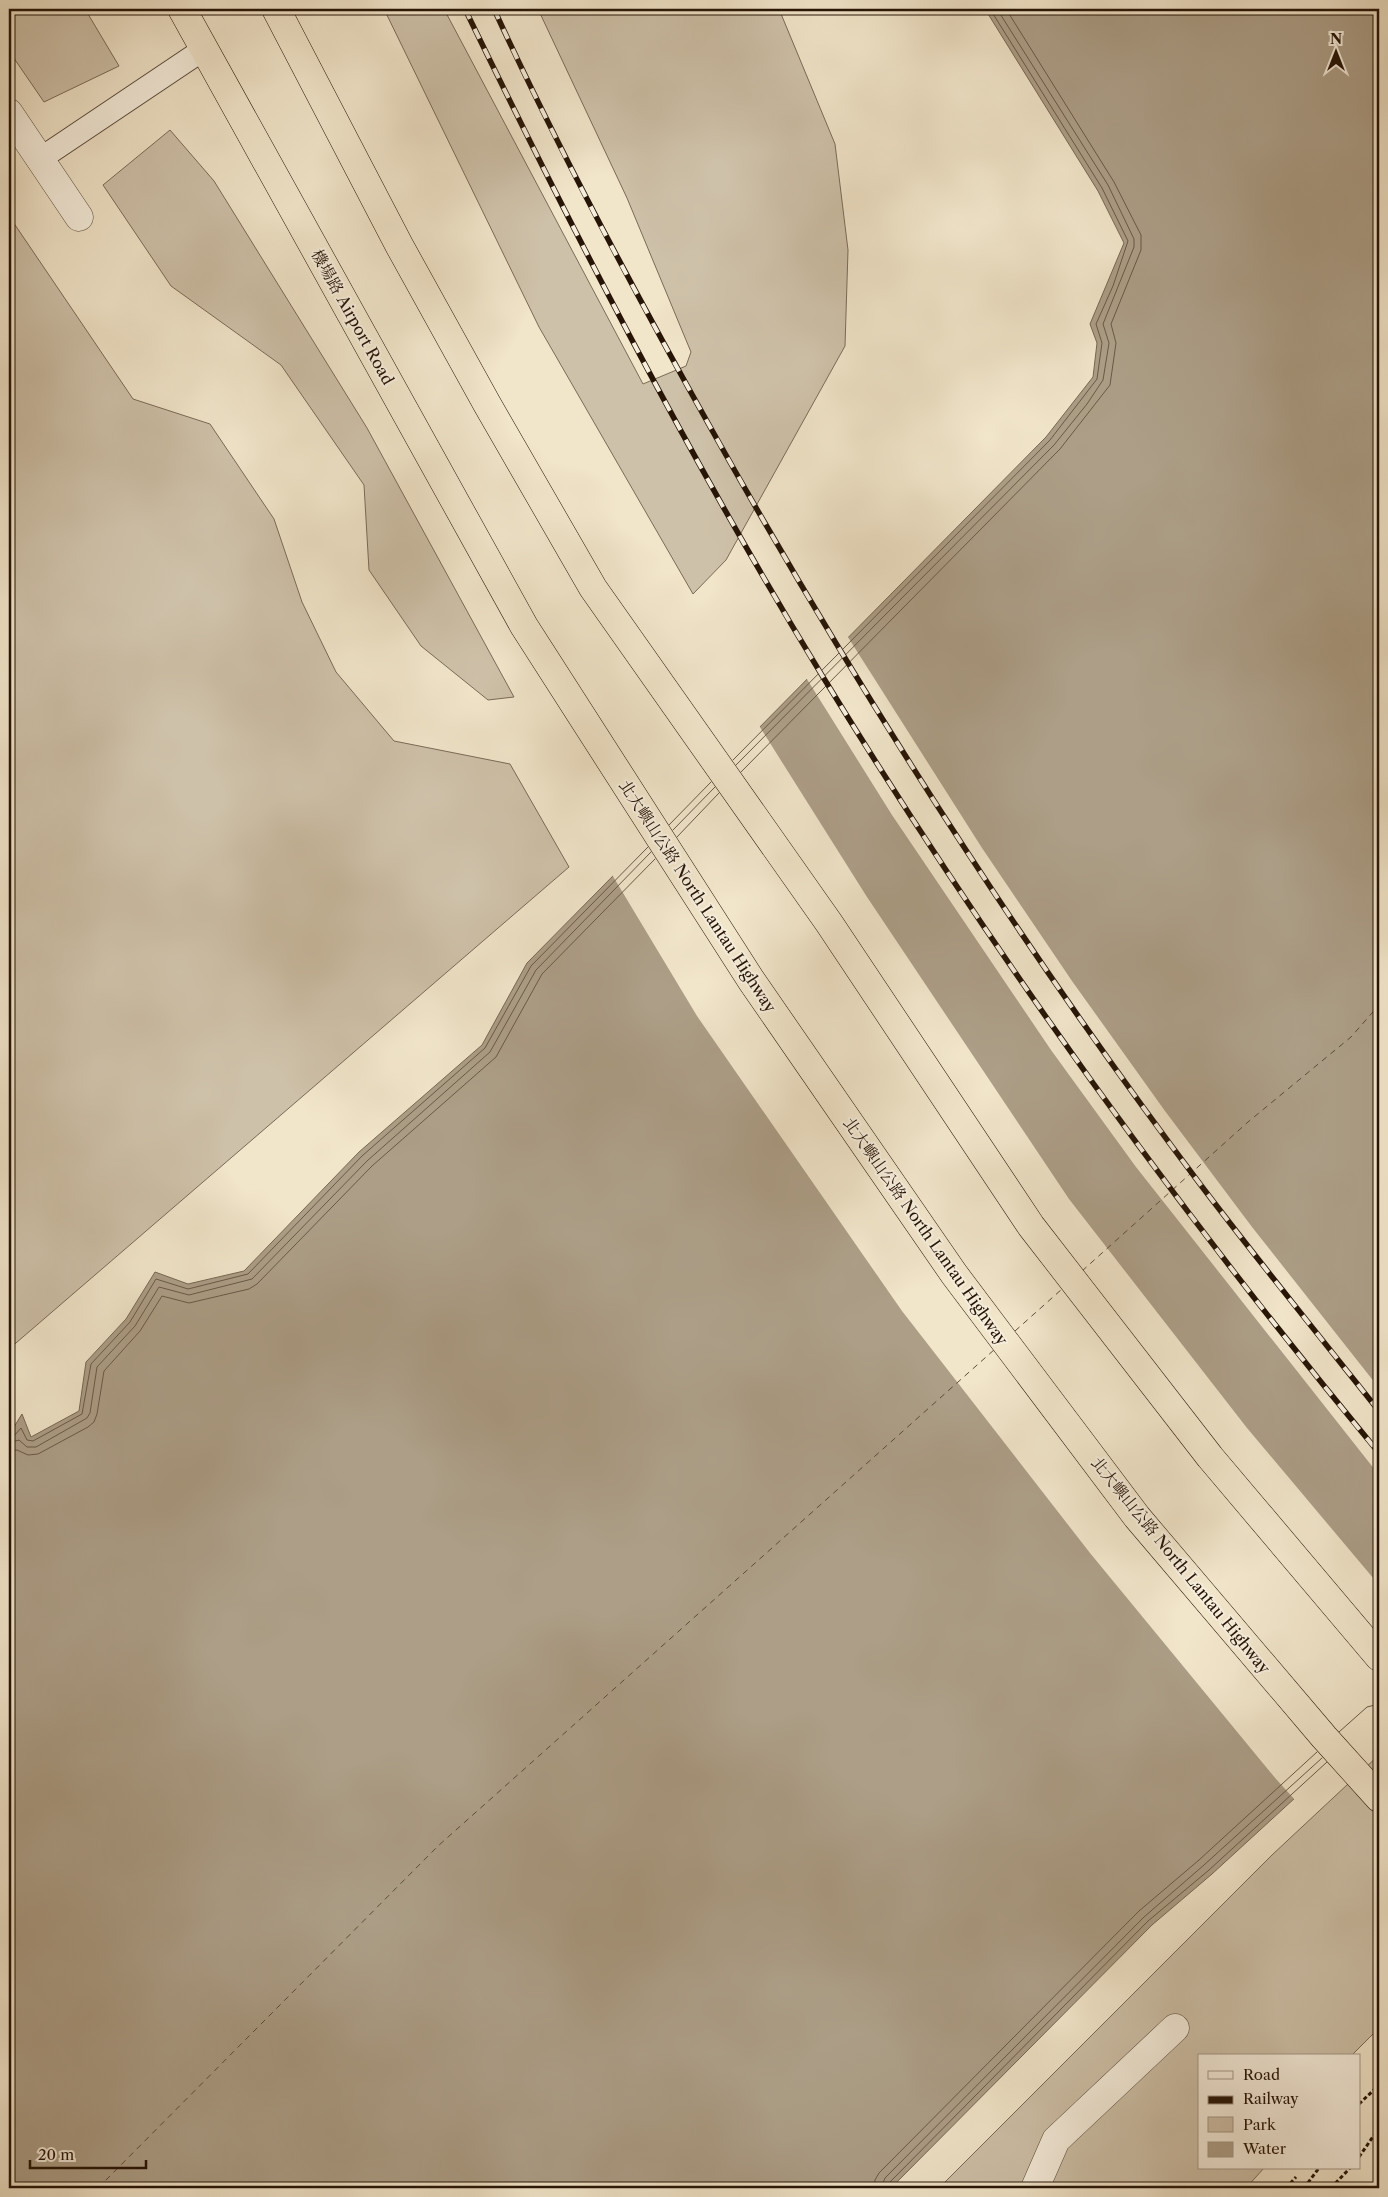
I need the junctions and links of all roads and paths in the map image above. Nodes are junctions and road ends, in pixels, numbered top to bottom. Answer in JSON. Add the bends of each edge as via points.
{"nodes":[{"id":1,"x":182,"y":9,"type":"edge"},
{"id":2,"x":276,"y":9,"type":"edge"},
{"id":3,"x":204,"y":49,"type":"junction"},
{"id":4,"x":9,"y":113,"type":"edge"},
{"id":5,"x":40,"y":159,"type":"junction"},
{"id":6,"x":79,"y":217,"type":"dead end"},
{"id":7,"x":524,"y":626,"type":"joint"},
{"id":8,"x":1379,"y":1657,"type":"edge"},
{"id":9,"x":1379,"y":1798,"type":"edge"},
{"id":10,"x":1175,"y":2028,"type":"dead end"},
{"id":11,"x":1379,"y":2085,"type":"edge"},
{"id":12,"x":1360,"y":2103,"type":"edge"},
{"id":13,"x":1379,"y":2128,"type":"edge"},
{"id":14,"x":1360,"y":2155,"type":"edge"},
{"id":15,"x":1318,"y":2170,"type":"edge"},
{"id":16,"x":1348,"y":2170,"type":"edge"},
{"id":17,"x":1296,"y":2177,"type":"dead end"},
{"id":18,"x":1035,"y":2188,"type":"edge"},
{"id":19,"x":1286,"y":2188,"type":"edge"},
{"id":20,"x":1304,"y":2188,"type":"edge"},
{"id":21,"x":1332,"y":2188,"type":"edge"}],
"edges":[{"from":1,"to":3,"type":"highway","name":"機場路 Airport Road"},
{"from":2,"to":8,"type":"highway","via":[[486,404],[593,588],[829,923],[1031,1226],[1210,1457]]},
{"from":3,"to":5,"type":"lane"},
{"from":3,"to":7,"type":"highway","name":"機場路 Airport Road"},
{"from":4,"to":5,"type":"street"},
{"from":5,"to":6,"type":"street"},
{"from":7,"to":9,"type":"highway","name":"北大嶼山公路 North Lantau Highway","via":[[751,980],[954,1274],[1137,1517]]},
{"from":10,"to":18,"type":"street","via":[[1056,2140]]},
{"from":11,"to":12,"type":"path"},
{"from":13,"to":14,"type":"path"},
{"from":15,"to":20,"type":"path"},
{"from":16,"to":21,"type":"path"},
{"from":17,"to":19,"type":"path"}]}
